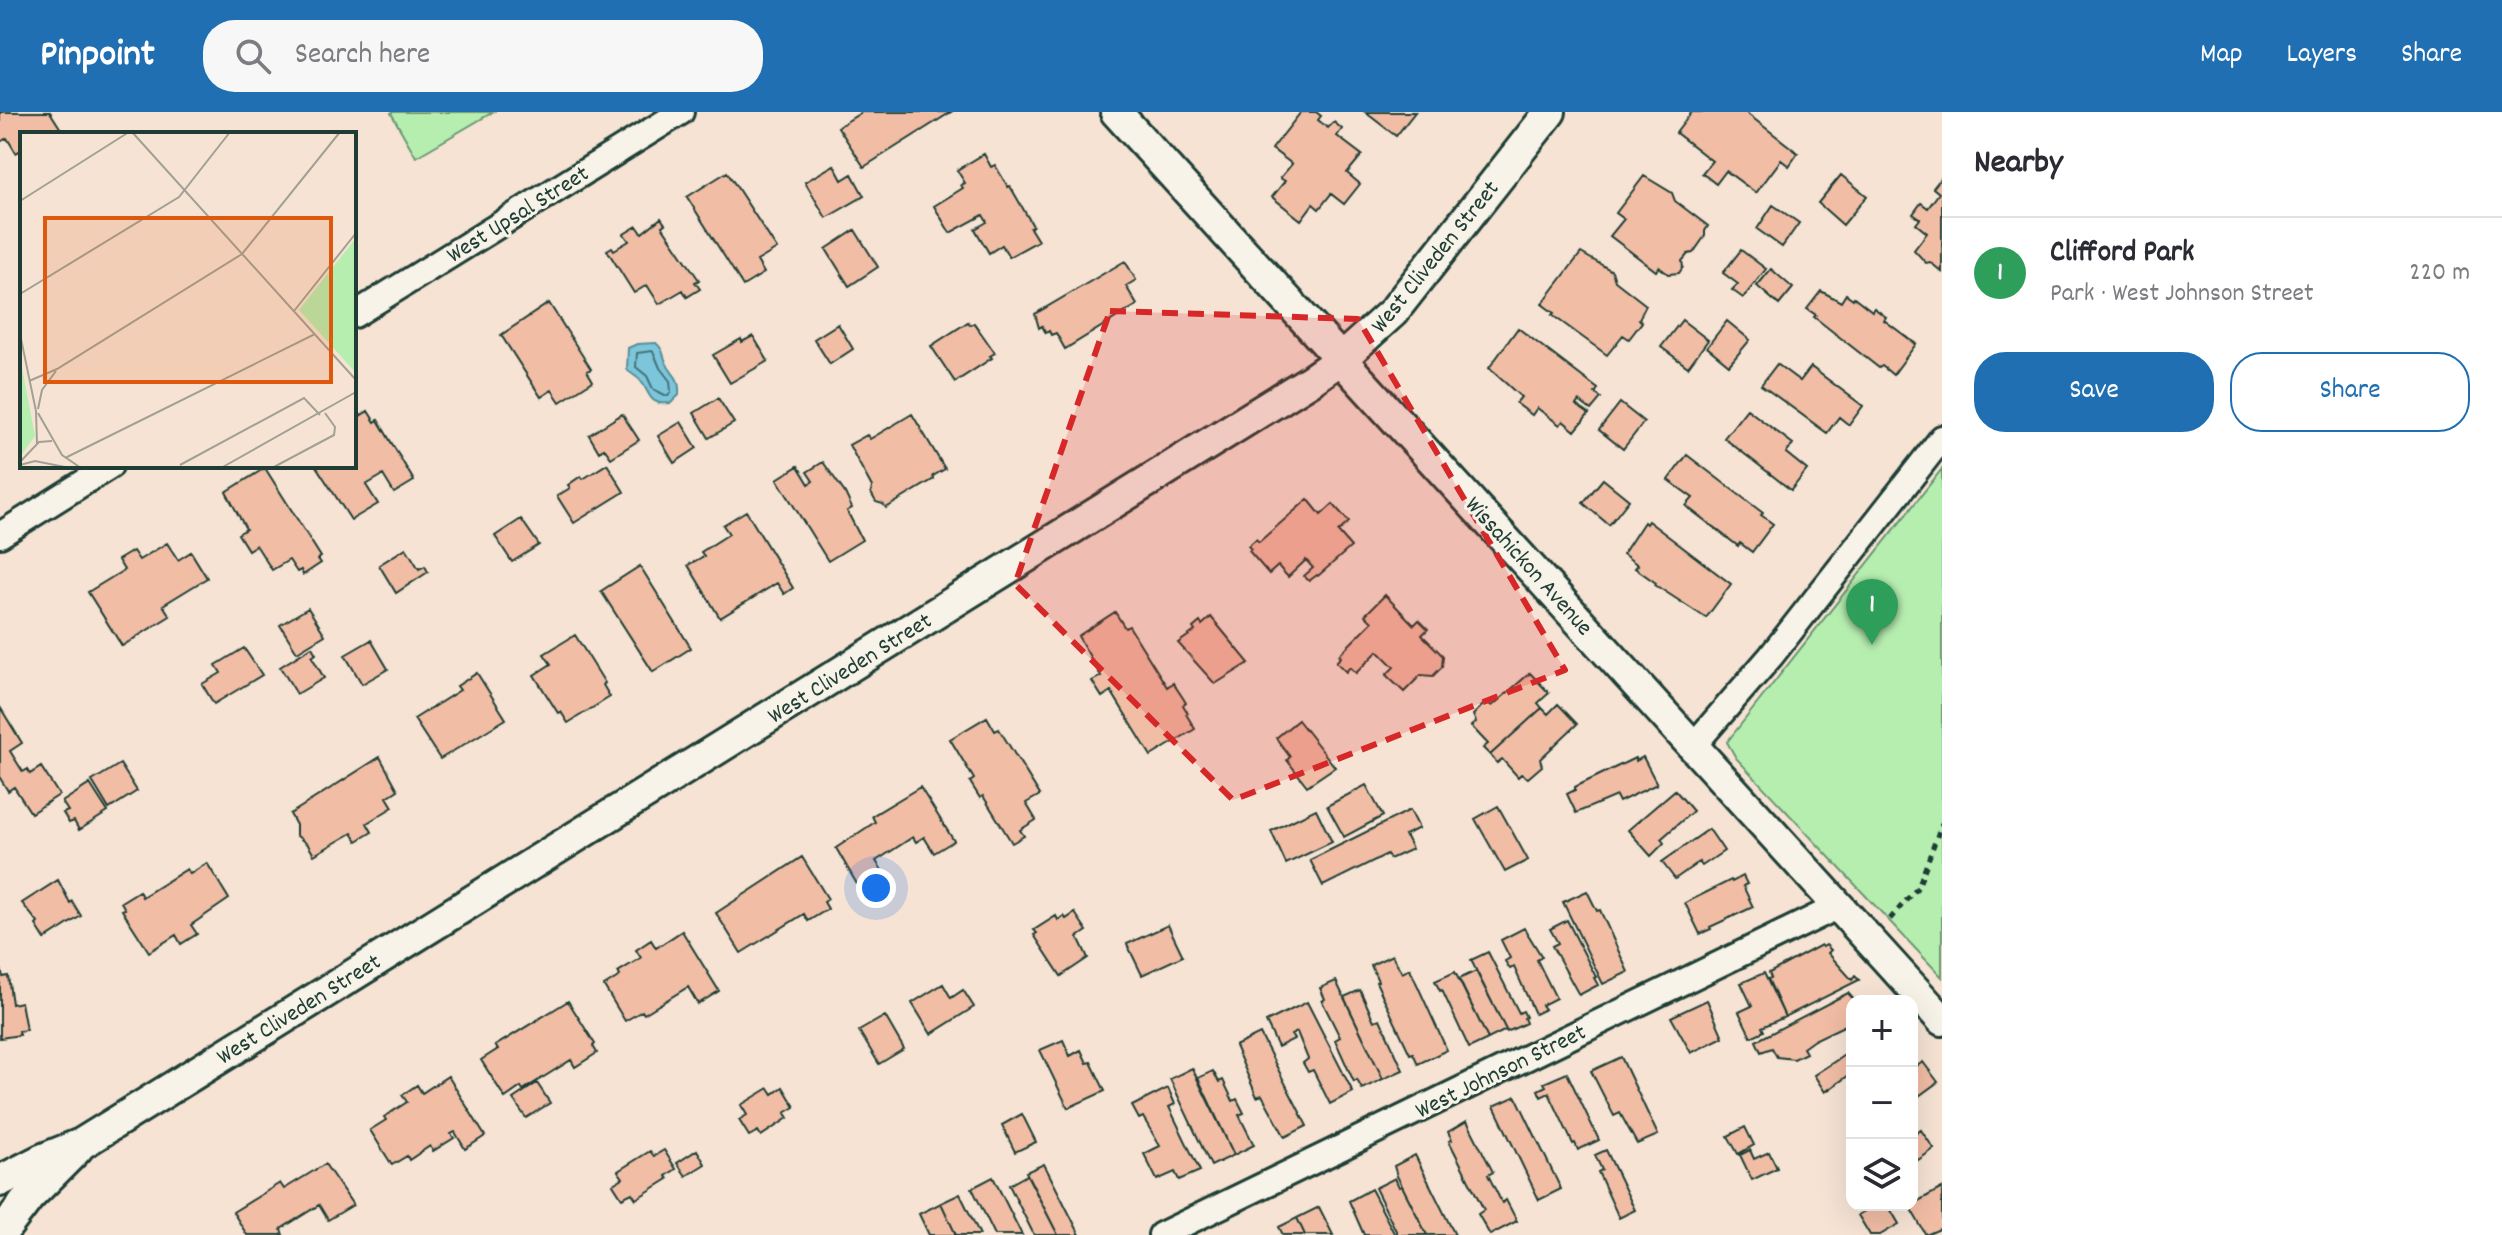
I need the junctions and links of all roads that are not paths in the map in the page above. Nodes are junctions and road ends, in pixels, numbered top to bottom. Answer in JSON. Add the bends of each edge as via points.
{"nodes":[{"id":1,"x":681,"y":112,"type":"edge"},
{"id":2,"x":1116,"y":112,"type":"edge"},
{"id":3,"x":1550,"y":112,"type":"edge"},
{"id":4,"x":356,"y":314,"type":"edge"},
{"id":5,"x":1341,"y":359,"type":"junction"},
{"id":6,"x":1942,"y":438,"type":"edge"},
{"id":7,"x":107,"y":468,"type":"edge"},
{"id":8,"x":0,"y":535,"type":"edge"},
{"id":9,"x":1694,"y":745,"type":"junction"},
{"id":10,"x":1839,"y":906,"type":"junction"},
{"id":11,"x":1942,"y":1020,"type":"edge"},
{"id":12,"x":81,"y":1144,"type":"junction"},
{"id":13,"x":0,"y":1181,"type":"edge"},
{"id":14,"x":0,"y":1235,"type":"edge"},
{"id":15,"x":1161,"y":1235,"type":"edge"}],
"edges":[{"from":1,"to":4,"type":"street","name":"West Upsal Street"},
{"from":2,"to":5,"type":"street","name":"Wissahickon Avenue"},
{"from":3,"to":5,"type":"street","name":"West Cliveden Street","via":[[1393,312]]},
{"from":5,"to":9,"type":"street","name":"Wissahickon Avenue"},
{"from":5,"to":12,"type":"street","name":"West Cliveden Street"},
{"from":6,"to":9,"type":"street"},
{"from":7,"to":8,"type":"street"},
{"from":9,"to":10,"type":"street","name":"Wissahickon Avenue"},
{"from":10,"to":11,"type":"street","name":"Wissahickon Avenue"},
{"from":10,"to":15,"type":"street","name":"West Johnson Street"},
{"from":12,"to":13,"type":"street","name":"West Cliveden Street"},
{"from":12,"to":14,"type":"street","name":"West Cliveden Street"}]}
